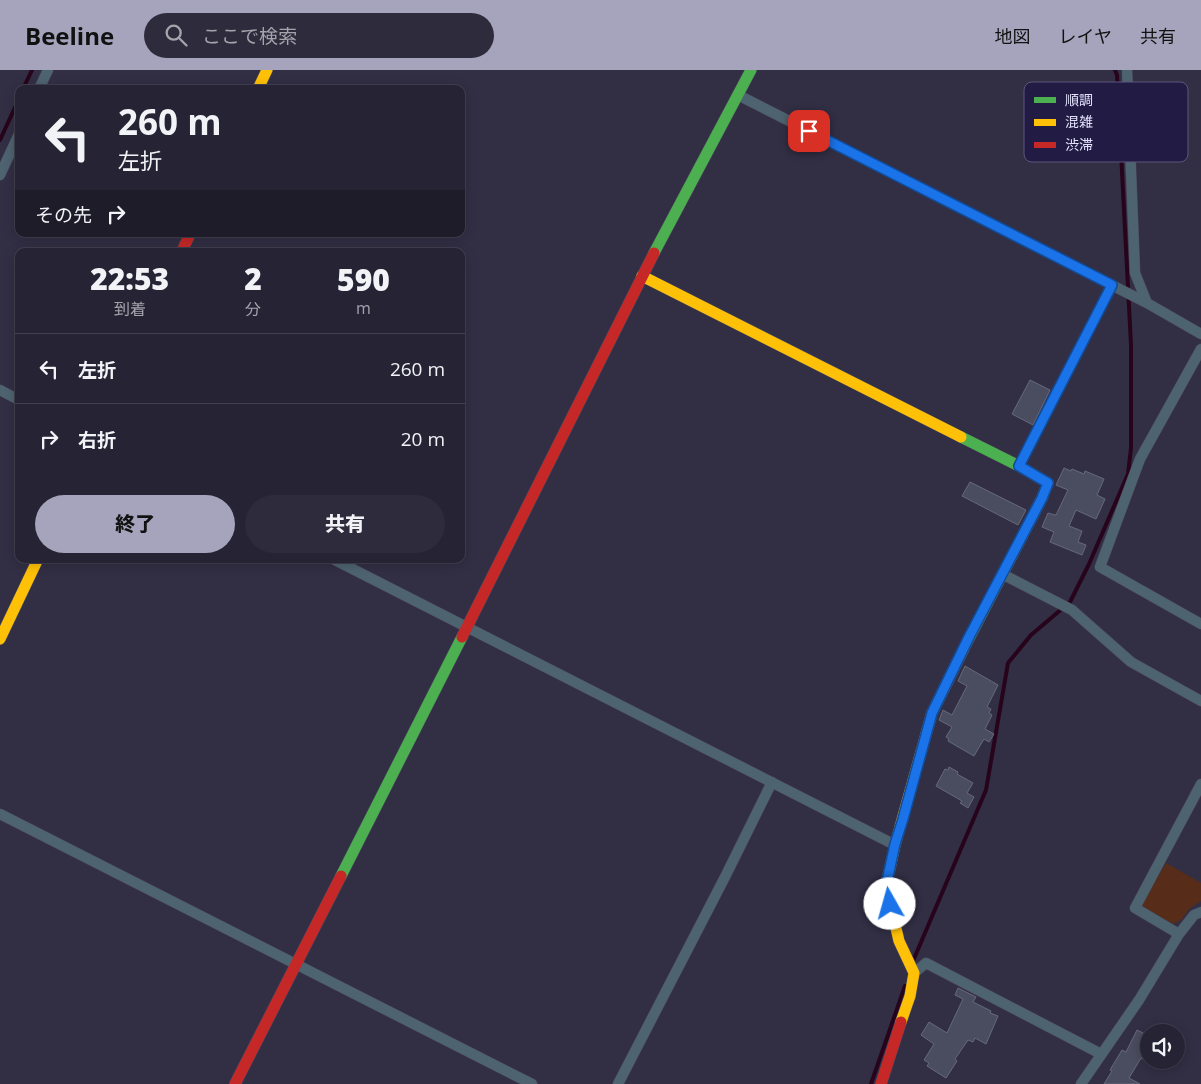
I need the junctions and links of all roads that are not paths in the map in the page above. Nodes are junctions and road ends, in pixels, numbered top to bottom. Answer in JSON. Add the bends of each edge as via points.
{"nodes":[{"id":1,"x":48,"y":70,"type":"edge"},
{"id":2,"x":267,"y":70,"type":"edge"},
{"id":3,"x":751,"y":70,"type":"edge"},
{"id":4,"x":41,"y":85,"type":"edge"},
{"id":5,"x":260,"y":85,"type":"edge"},
{"id":6,"x":738,"y":95,"type":"junction"},
{"id":7,"x":15,"y":143,"type":"edge"},
{"id":8,"x":1131,"y":162,"type":"edge"},
{"id":9,"x":0,"y":175,"type":"edge"},
{"id":10,"x":642,"y":276,"type":"junction"},
{"id":11,"x":1112,"y":285,"type":"junction"},
{"id":12,"x":1147,"y":303,"type":"junction"},
{"id":13,"x":1201,"y":334,"type":"edge"},
{"id":14,"x":1201,"y":349,"type":"edge"},
{"id":15,"x":0,"y":390,"type":"edge"},
{"id":16,"x":15,"y":398,"type":"edge"},
{"id":17,"x":1019,"y":466,"type":"junction"},
{"id":18,"x":36,"y":563,"type":"edge"},
{"id":19,"x":341,"y":563,"type":"edge"},
{"id":20,"x":1002,"y":574,"type":"junction"},
{"id":21,"x":1201,"y":624,"type":"edge"},
{"id":22,"x":467,"y":627,"type":"junction"},
{"id":23,"x":0,"y":639,"type":"edge"},
{"id":24,"x":1201,"y":701,"type":"edge"},
{"id":25,"x":772,"y":782,"type":"junction"},
{"id":26,"x":1201,"y":784,"type":"edge"},
{"id":27,"x":0,"y":814,"type":"edge"},
{"id":28,"x":895,"y":844,"type":"junction"},
{"id":29,"x":1201,"y":912,"type":"edge"},
{"id":30,"x":1179,"y":934,"type":"junction"},
{"id":31,"x":296,"y":963,"type":"junction"},
{"id":32,"x":914,"y":972,"type":"junction"},
{"id":33,"x":1100,"y":1054,"type":"junction"},
{"id":34,"x":234,"y":1084,"type":"edge"},
{"id":35,"x":532,"y":1084,"type":"edge"},
{"id":36,"x":618,"y":1084,"type":"edge"},
{"id":37,"x":881,"y":1084,"type":"edge"},
{"id":38,"x":1081,"y":1084,"type":"edge"}],
"edges":[{"from":1,"to":4,"type":"street"},
{"from":2,"to":5,"type":"street"},
{"from":3,"to":6,"type":"street"},
{"from":6,"to":10,"type":"street"},
{"from":6,"to":11,"type":"street"},
{"from":7,"to":9,"type":"street"},
{"from":8,"to":12,"type":"street","via":[[1135,273]]},
{"from":10,"to":17,"type":"street"},
{"from":10,"to":22,"type":"street"},
{"from":11,"to":12,"type":"street"},
{"from":11,"to":17,"type":"street"},
{"from":12,"to":13,"type":"street"},
{"from":14,"to":21,"type":"street","via":[[1140,459],[1100,567]]},
{"from":15,"to":16,"type":"street"},
{"from":17,"to":20,"type":"street","via":[[1048,483]]},
{"from":18,"to":23,"type":"street"},
{"from":19,"to":22,"type":"street"},
{"from":20,"to":24,"type":"street","via":[[1066,607],[1131,662]]},
{"from":20,"to":28,"type":"street","via":[[932,713]]},
{"from":22,"to":25,"type":"street"},
{"from":22,"to":31,"type":"street"},
{"from":25,"to":28,"type":"street"},
{"from":25,"to":36,"type":"street"},
{"from":26,"to":30,"type":"street","via":[[1135,908]]},
{"from":27,"to":31,"type":"street"},
{"from":28,"to":32,"type":"street","via":[[886,886],[899,941]]},
{"from":29,"to":30,"type":"street","via":[[1194,915]]},
{"from":30,"to":33,"type":"street","via":[[1139,1000]]},
{"from":31,"to":34,"type":"street"},
{"from":31,"to":35,"type":"street"},
{"from":32,"to":33,"type":"street","via":[[926,963]]},
{"from":32,"to":37,"type":"street","via":[[910,996]]},
{"from":33,"to":38,"type":"street"}]}
